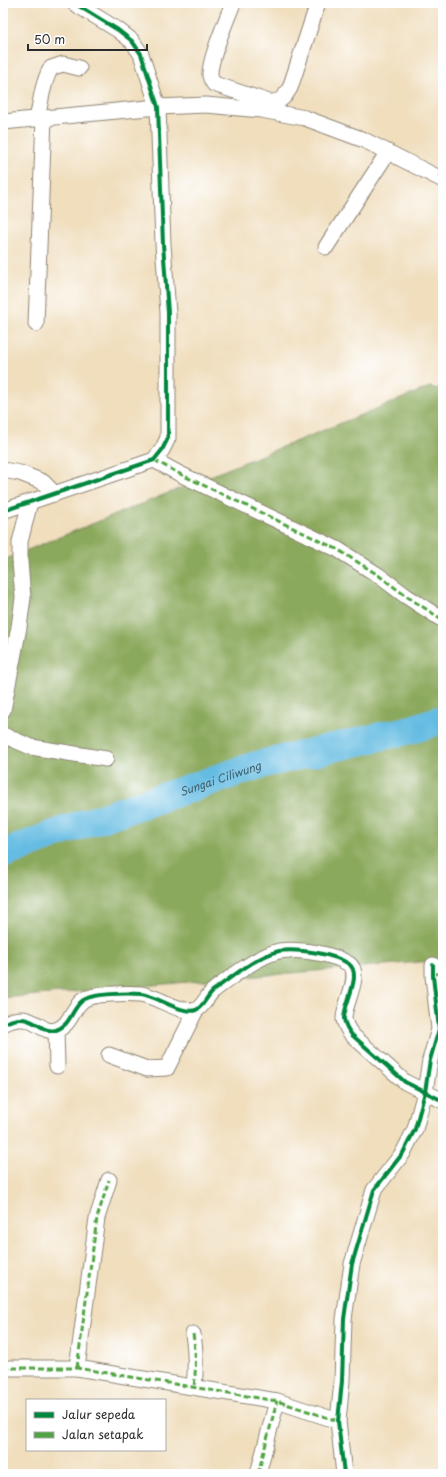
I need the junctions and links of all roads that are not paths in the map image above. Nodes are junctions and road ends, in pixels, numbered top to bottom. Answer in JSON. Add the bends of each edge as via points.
{"nodes":[{"id":1,"x":74,"y":3,"type":"edge"},
{"id":2,"x":232,"y":3,"type":"edge"},
{"id":3,"x":318,"y":3,"type":"edge"},
{"id":4,"x":79,"y":68,"type":"dead end"},
{"id":5,"x":158,"y":107,"type":"junction"},
{"id":6,"x":41,"y":118,"type":"junction"},
{"id":7,"x":3,"y":122,"type":"edge"},
{"id":8,"x":388,"y":152,"type":"junction"},
{"id":9,"x":442,"y":176,"type":"edge"},
{"id":10,"x":326,"y":246,"type":"dead end"},
{"id":11,"x":36,"y":324,"type":"dead end"},
{"id":12,"x":154,"y":460,"type":"junction"},
{"id":13,"x":3,"y":470,"type":"edge"},
{"id":14,"x":55,"y":494,"type":"junction"},
{"id":15,"x":30,"y":502,"type":"junction"},
{"id":16,"x":3,"y":511,"type":"edge"},
{"id":17,"x":443,"y":620,"type":"edge"},
{"id":18,"x":3,"y":710,"type":"edge"},
{"id":19,"x":3,"y":735,"type":"edge"},
{"id":20,"x":106,"y":759,"type":"dead end"},
{"id":21,"x":436,"y":970,"type":"edge"},
{"id":22,"x":196,"y":1010,"type":"junction"},
{"id":23,"x":3,"y":1024,"type":"edge"},
{"id":24,"x":441,"y":1028,"type":"edge"},
{"id":25,"x":56,"y":1030,"type":"junction"},
{"id":26,"x":109,"y":1055,"type":"dead end"},
{"id":27,"x":57,"y":1066,"type":"dead end"},
{"id":28,"x":425,"y":1092,"type":"junction"},
{"id":29,"x":443,"y":1101,"type":"edge"},
{"id":30,"x":109,"y":1180,"type":"dead end"},
{"id":31,"x":193,"y":1334,"type":"dead end"},
{"id":32,"x":3,"y":1368,"type":"edge"},
{"id":33,"x":77,"y":1368,"type":"junction"},
{"id":34,"x":194,"y":1387,"type":"junction"},
{"id":35,"x":277,"y":1400,"type":"junction"},
{"id":36,"x":338,"y":1421,"type":"junction"},
{"id":37,"x":258,"y":1474,"type":"edge"},
{"id":38,"x":344,"y":1474,"type":"edge"}],
"edges":[{"from":1,"to":5,"type":"street","via":[[132,41],[141,54]]},
{"from":2,"to":3,"type":"street","via":[[214,55],[210,77],[214,84],[259,99],[278,102],[290,88]]},
{"from":4,"to":6,"type":"street","via":[[63,64],[50,68],[42,93]]},
{"from":5,"to":6,"type":"street"},
{"from":5,"to":8,"type":"street","via":[[206,106],[261,110],[305,118],[364,140]]},
{"from":5,"to":12,"type":"street","via":[[168,313],[169,431],[162,450]]},
{"from":6,"to":7,"type":"street"},
{"from":6,"to":11,"type":"street"},
{"from":8,"to":9,"type":"street"},
{"from":8,"to":10,"type":"street"},
{"from":12,"to":14,"type":"street"},
{"from":12,"to":17,"type":"street","via":[[337,549]]},
{"from":13,"to":14,"type":"street","via":[[20,473],[43,482]]},
{"from":14,"to":15,"type":"street"},
{"from":15,"to":16,"type":"street"},
{"from":15,"to":18,"type":"street","via":[[20,542],[23,598]]},
{"from":19,"to":20,"type":"street","via":[[31,747]]},
{"from":21,"to":24,"type":"street"},
{"from":22,"to":25,"type":"street","via":[[179,1009],[141,994],[101,995],[82,1001],[65,1026]]},
{"from":22,"to":26,"type":"street","via":[[167,1068],[147,1069]]},
{"from":22,"to":28,"type":"street","via":[[213,991],[265,956],[293,950],[332,956],[350,965],[354,972],[344,1018],[349,1031],[405,1082]]},
{"from":23,"to":25,"type":"street","via":[[22,1018],[35,1022],[49,1031]]},
{"from":24,"to":28,"type":"street","via":[[430,1060]]},
{"from":25,"to":27,"type":"street"},
{"from":28,"to":29,"type":"street"},
{"from":28,"to":36,"type":"street","via":[[415,1129],[403,1153],[374,1190],[352,1264],[344,1319]]},
{"from":30,"to":33,"type":"street","via":[[97,1218]]},
{"from":31,"to":34,"type":"street","via":[[196,1350]]},
{"from":32,"to":33,"type":"street"},
{"from":33,"to":34,"type":"street"},
{"from":34,"to":35,"type":"street"},
{"from":35,"to":36,"type":"street"},
{"from":35,"to":37,"type":"street"},
{"from":36,"to":38,"type":"street"}]}
